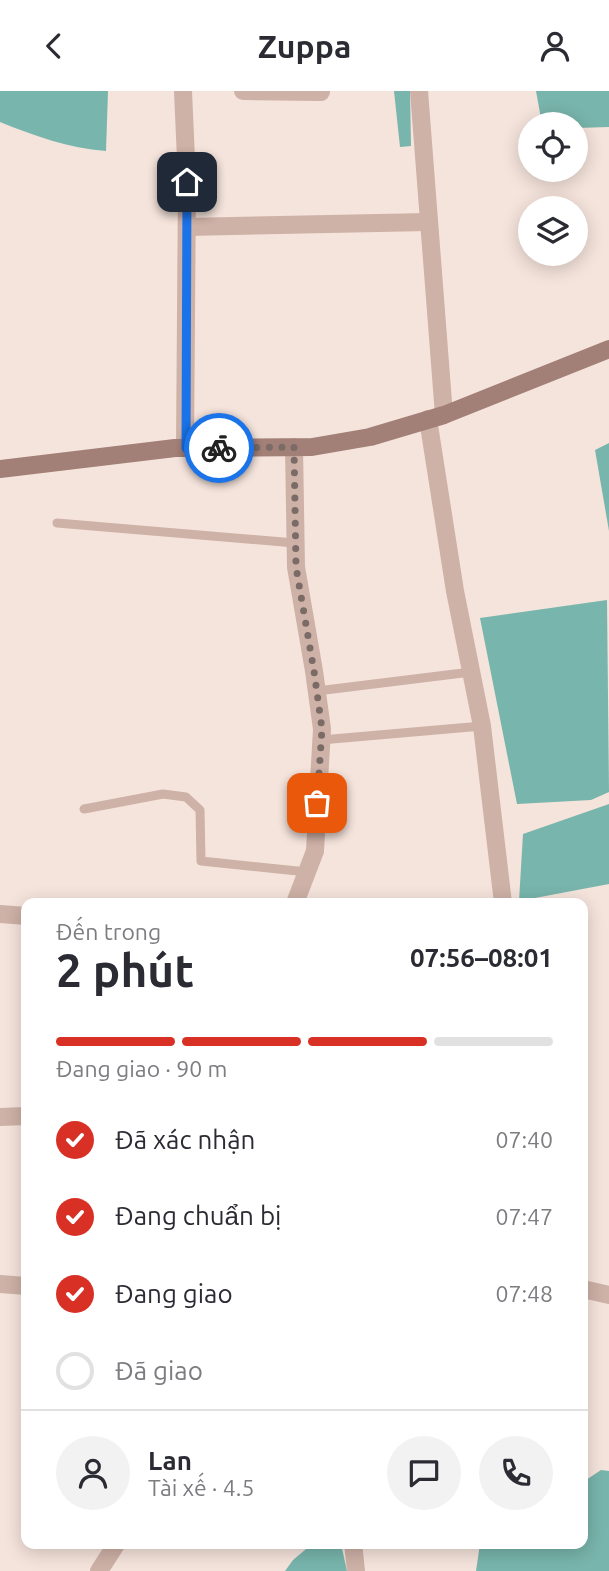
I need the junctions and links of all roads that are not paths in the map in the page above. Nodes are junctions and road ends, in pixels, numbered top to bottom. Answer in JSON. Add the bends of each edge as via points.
{"nodes":[{"id":1,"x":183,"y":91,"type":"edge"},
{"id":2,"x":243,"y":91,"type":"edge"},
{"id":3,"x":419,"y":91,"type":"edge"},
{"id":4,"x":321,"y":92,"type":"edge"},
{"id":5,"x":428,"y":222,"type":"junction"},
{"id":6,"x":187,"y":227,"type":"junction"},
{"id":7,"x":609,"y":349,"type":"edge"},
{"id":8,"x":436,"y":417,"type":"junction"},
{"id":9,"x":294,"y":447,"type":"junction"},
{"id":10,"x":186,"y":448,"type":"junction"},
{"id":11,"x":0,"y":469,"type":"edge"},
{"id":12,"x":57,"y":523,"type":"dead end"},
{"id":13,"x":296,"y":543,"type":"junction"},
{"id":14,"x":472,"y":672,"type":"junction"},
{"id":15,"x":317,"y":691,"type":"junction"},
{"id":16,"x":482,"y":726,"type":"junction"},
{"id":17,"x":321,"y":740,"type":"junction"},
{"id":18,"x":84,"y":809,"type":"dead end"},
{"id":19,"x":307,"y":871,"type":"junction"},
{"id":20,"x":297,"y":898,"type":"edge"},
{"id":21,"x":502,"y":898,"type":"edge"},
{"id":22,"x":0,"y":914,"type":"edge"},
{"id":23,"x":21,"y":916,"type":"edge"},
{"id":24,"x":21,"y":1116,"type":"edge"},
{"id":25,"x":0,"y":1117,"type":"edge"},
{"id":26,"x":0,"y":1284,"type":"edge"},
{"id":27,"x":21,"y":1286,"type":"edge"},
{"id":28,"x":588,"y":1290,"type":"edge"},
{"id":29,"x":609,"y":1295,"type":"edge"},
{"id":30,"x":113,"y":1549,"type":"edge"},
{"id":31,"x":354,"y":1549,"type":"edge"},
{"id":32,"x":99,"y":1571,"type":"edge"},
{"id":33,"x":356,"y":1571,"type":"edge"}],
"edges":[{"from":1,"to":6,"type":"street"},
{"from":2,"to":4,"type":"street"},
{"from":3,"to":5,"type":"street"},
{"from":5,"to":6,"type":"street"},
{"from":5,"to":8,"type":"street"},
{"from":6,"to":10,"type":"street"},
{"from":7,"to":8,"type":"street"},
{"from":8,"to":9,"type":"street","via":[[370,437]]},
{"from":8,"to":14,"type":"street","via":[[455,591]]},
{"from":9,"to":10,"type":"street"},
{"from":9,"to":13,"type":"street"},
{"from":10,"to":11,"type":"street"},
{"from":12,"to":13,"type":"lane"},
{"from":13,"to":15,"type":"street"},
{"from":14,"to":15,"type":"lane"},
{"from":14,"to":16,"type":"street"},
{"from":15,"to":17,"type":"street"},
{"from":16,"to":17,"type":"lane"},
{"from":16,"to":21,"type":"street"},
{"from":17,"to":19,"type":"street","via":[[315,851]]},
{"from":18,"to":19,"type":"lane","via":[[163,794],[186,797],[200,810],[201,860]]},
{"from":19,"to":20,"type":"street"},
{"from":22,"to":23,"type":"street"},
{"from":24,"to":25,"type":"street"},
{"from":26,"to":27,"type":"street"},
{"from":28,"to":29,"type":"street"},
{"from":30,"to":32,"type":"street"},
{"from":31,"to":33,"type":"street"}]}
